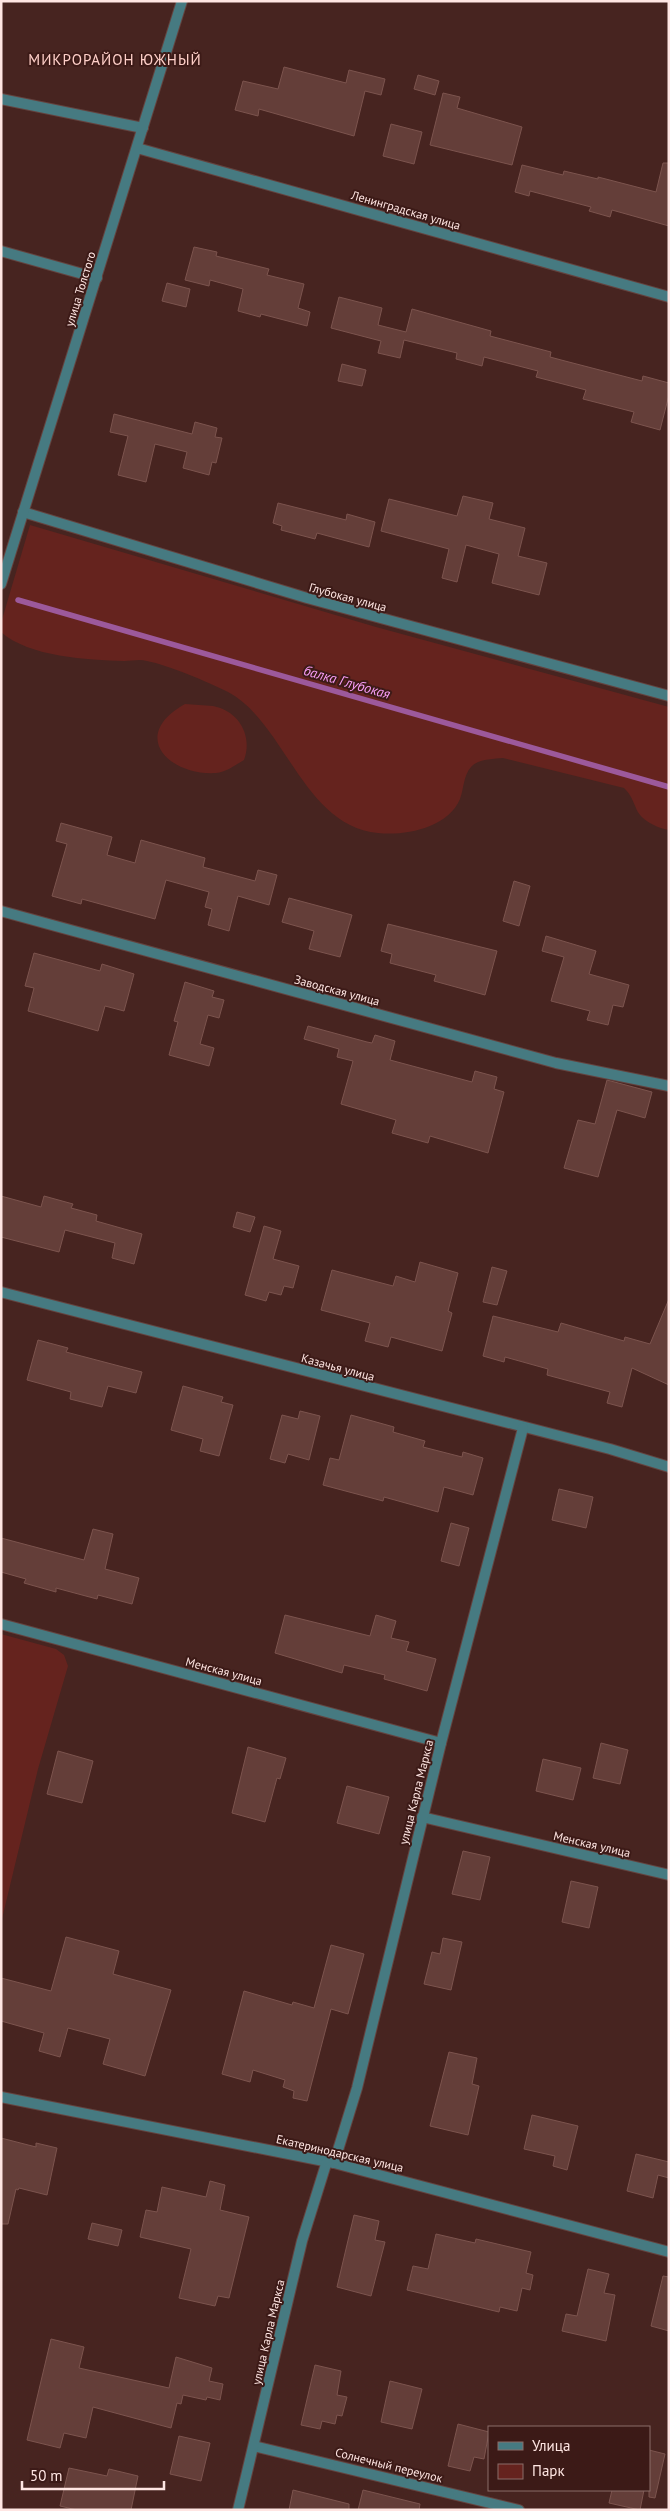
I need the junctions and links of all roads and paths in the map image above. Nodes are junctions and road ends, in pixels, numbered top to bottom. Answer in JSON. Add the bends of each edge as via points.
{"nodes":[{"id":1,"x":182,"y":1,"type":"edge"},
{"id":2,"x":1,"y":99,"type":"edge"},
{"id":3,"x":144,"y":128,"type":"junction"},
{"id":4,"x":137,"y":148,"type":"junction"},
{"id":5,"x":1,"y":251,"type":"edge"},
{"id":6,"x":97,"y":278,"type":"junction"},
{"id":7,"x":669,"y":297,"type":"edge"},
{"id":8,"x":24,"y":512,"type":"junction"},
{"id":9,"x":1,"y":584,"type":"edge"},
{"id":10,"x":669,"y":696,"type":"edge"},
{"id":11,"x":1,"y":912,"type":"edge"},
{"id":12,"x":669,"y":1086,"type":"edge"},
{"id":13,"x":1,"y":1292,"type":"edge"},
{"id":14,"x":523,"y":1428,"type":"junction"},
{"id":15,"x":669,"y":1467,"type":"edge"},
{"id":16,"x":1,"y":1624,"type":"edge"},
{"id":17,"x":441,"y":1743,"type":"junction"},
{"id":18,"x":422,"y":1817,"type":"junction"},
{"id":19,"x":669,"y":1875,"type":"edge"},
{"id":20,"x":1,"y":2097,"type":"edge"},
{"id":21,"x":330,"y":2162,"type":"junction"},
{"id":22,"x":669,"y":2252,"type":"edge"},
{"id":23,"x":254,"y":2446,"type":"junction"},
{"id":24,"x":238,"y":2510,"type":"edge"},
{"id":25,"x":519,"y":2510,"type":"edge"}],
"edges":[{"from":1,"to":3,"type":"street","name":"улица Толстого"},
{"from":2,"to":3,"type":"street"},
{"from":3,"to":4,"type":"street","name":"улица Толстого"},
{"from":4,"to":6,"type":"street","name":"улица Толстого"},
{"from":4,"to":7,"type":"street","name":"Ленинградская улица"},
{"from":5,"to":6,"type":"street"},
{"from":6,"to":8,"type":"street","name":"улица Толстого"},
{"from":8,"to":9,"type":"street","name":"улица Толстого"},
{"from":8,"to":10,"type":"street","name":"Глубокая улица","via":[[307,598]]},
{"from":11,"to":12,"type":"street","name":"Заводская улица","via":[[556,1063]]},
{"from":13,"to":14,"type":"street","name":"Казачья улица"},
{"from":14,"to":15,"type":"street","name":"Казачья улица"},
{"from":14,"to":17,"type":"street","name":"улица Карла Маркса"},
{"from":16,"to":17,"type":"street","name":"Менская улица"},
{"from":17,"to":18,"type":"street","name":"улица Карла Маркса"},
{"from":18,"to":19,"type":"street","name":"Менская улица"},
{"from":18,"to":21,"type":"street","name":"улица Карла Маркса","via":[[357,2088]]},
{"from":20,"to":21,"type":"street","name":"Екатеринодарская улица"},
{"from":21,"to":22,"type":"street","name":"Екатеринодарская улица"},
{"from":21,"to":23,"type":"street","name":"улица Карла Маркса","via":[[302,2241]]},
{"from":23,"to":24,"type":"street","name":"улица Карла Маркса"},
{"from":23,"to":25,"type":"street","name":"Солнечный переулок"}]}
